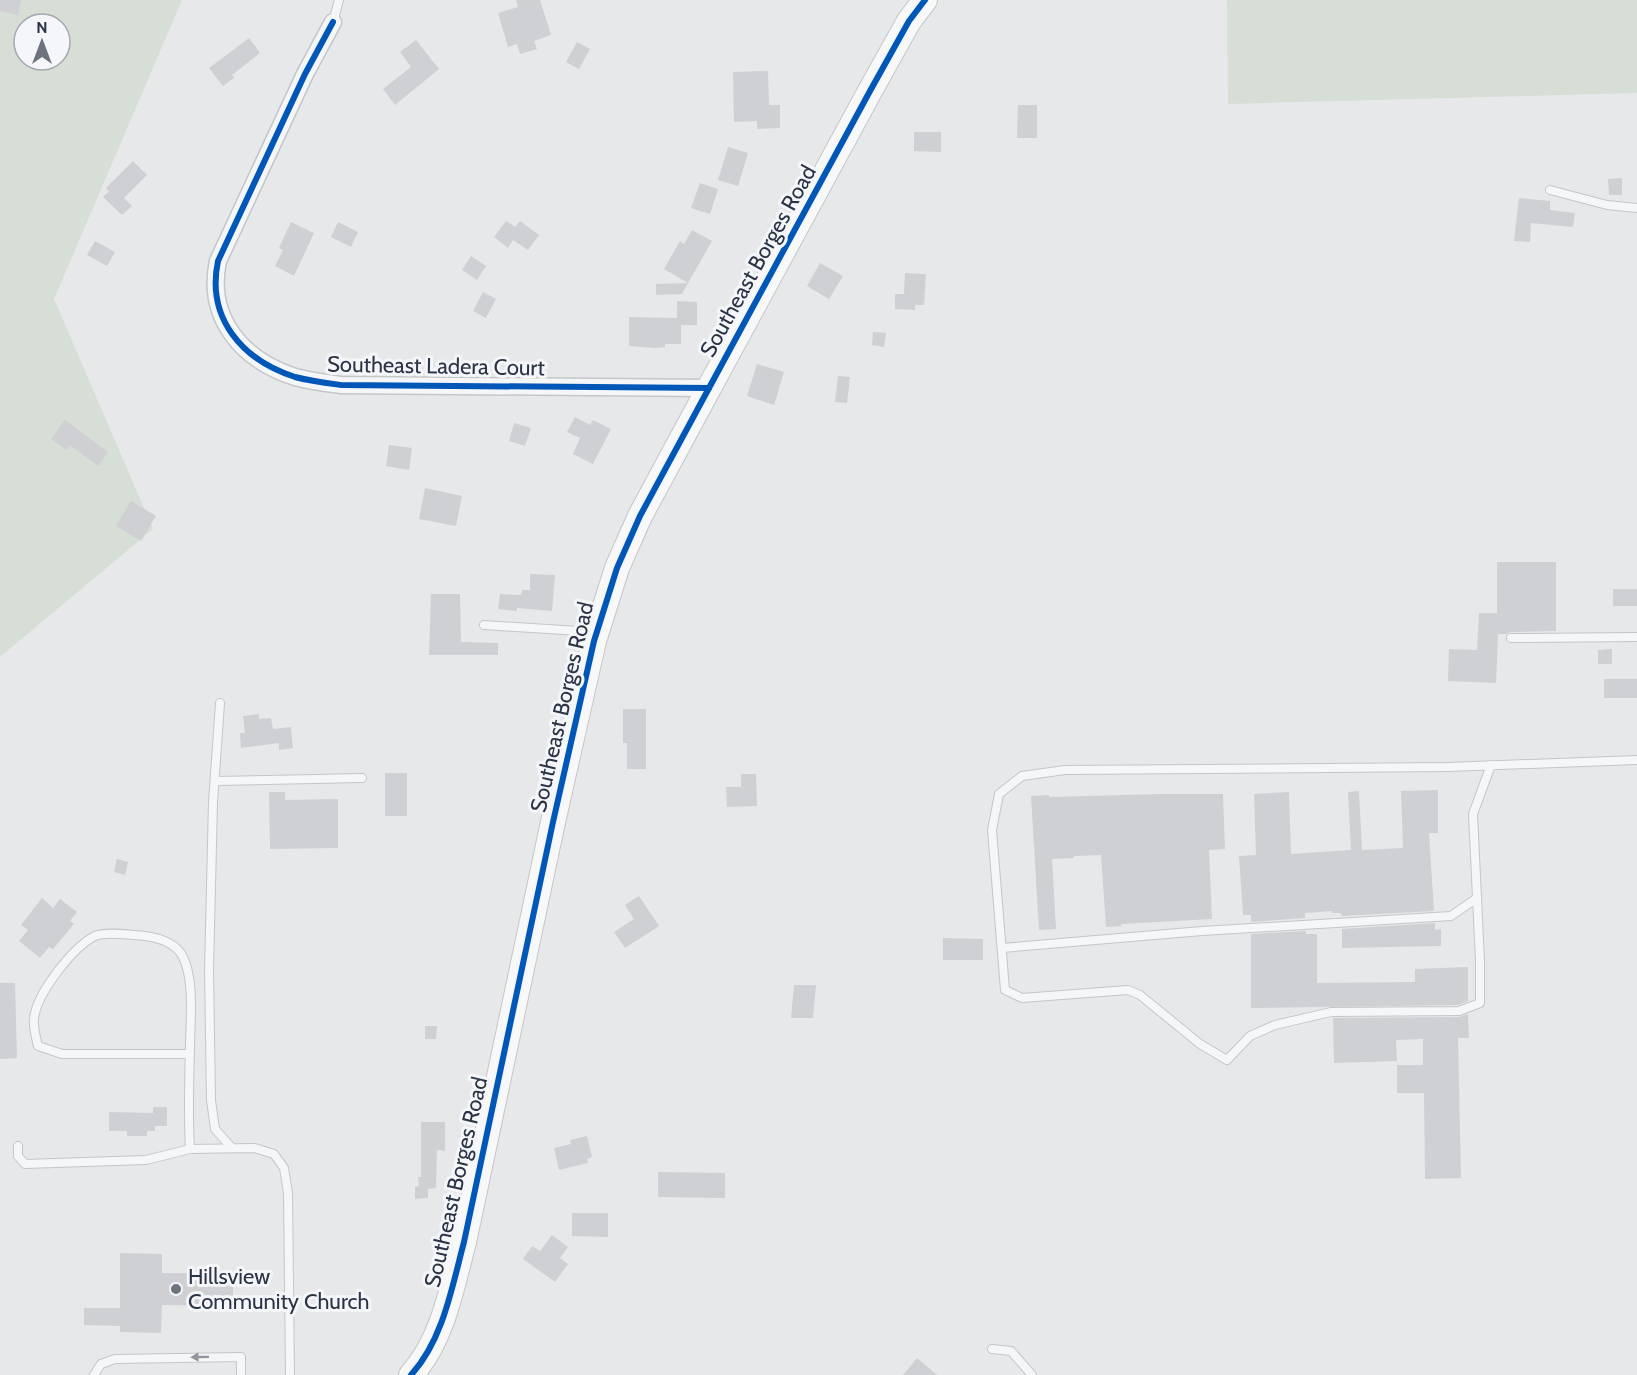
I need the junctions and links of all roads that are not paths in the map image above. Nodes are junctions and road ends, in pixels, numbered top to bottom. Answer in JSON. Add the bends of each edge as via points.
{"nodes":[{"id":1,"x":339,"y":0,"type":"edge"},
{"id":2,"x":925,"y":0,"type":"edge"},
{"id":3,"x":333,"y":22,"type":"joint"},
{"id":4,"x":1550,"y":190,"type":"dead end"},
{"id":5,"x":1637,"y":208,"type":"edge"},
{"id":6,"x":709,"y":388,"type":"junction"},
{"id":7,"x":484,"y":625,"type":"dead end"},
{"id":8,"x":597,"y":632,"type":"junction"},
{"id":9,"x":1637,"y":637,"type":"edge"},
{"id":10,"x":1511,"y":638,"type":"dead end"},
{"id":11,"x":220,"y":704,"type":"dead end"},
{"id":12,"x":1637,"y":760,"type":"edge"},
{"id":13,"x":1491,"y":765,"type":"junction"},
{"id":14,"x":362,"y":778,"type":"dead end"},
{"id":15,"x":215,"y":781,"type":"junction"},
{"id":16,"x":1477,"y":898,"type":"junction"},
{"id":17,"x":1002,"y":948,"type":"junction"},
{"id":18,"x":189,"y":1054,"type":"junction"},
{"id":19,"x":18,"y":1146,"type":"dead end"},
{"id":20,"x":231,"y":1147,"type":"junction"},
{"id":21,"x":190,"y":1149,"type":"junction"},
{"id":22,"x":992,"y":1349,"type":"dead end"},
{"id":23,"x":94,"y":1375,"type":"edge"},
{"id":24,"x":241,"y":1375,"type":"edge"},
{"id":25,"x":290,"y":1375,"type":"edge"},
{"id":26,"x":411,"y":1375,"type":"edge"},
{"id":27,"x":1032,"y":1375,"type":"edge"}],
"edges":[{"from":1,"to":3,"type":"lane"},
{"from":2,"to":6,"type":"street","name":"Southeast Borges Road","via":[[909,21]]},
{"from":3,"to":6,"type":"street","name":"Southeast Ladera Court","via":[[218,261],[215,295],[219,312],[246,350],[268,366],[292,376],[341,385]]},
{"from":4,"to":5,"type":"lane","via":[[1607,206]]},
{"from":6,"to":8,"type":"street","name":"Southeast Borges Road","via":[[635,526]]},
{"from":7,"to":8,"type":"lane"},
{"from":8,"to":26,"type":"street","name":"Southeast Borges Road","via":[[464,1242],[440,1325]]},
{"from":9,"to":10,"type":"lane"},
{"from":11,"to":15,"type":"lane"},
{"from":12,"to":13,"type":"lane"},
{"from":13,"to":16,"type":"lane","via":[[1473,814]]},
{"from":13,"to":17,"type":"lane","via":[[1065,770],[1022,776],[999,794],[992,830]]},
{"from":14,"to":15,"type":"lane"},
{"from":15,"to":20,"type":"lane","via":[[209,970],[211,1100],[215,1129]]},
{"from":16,"to":17,"type":"lane","via":[[1451,916]]},
{"from":16,"to":17,"type":"lane","via":[[1480,1003],[1459,1011],[1330,1012],[1275,1025],[1250,1036],[1227,1060],[1128,990],[1022,998],[1005,990]]},
{"from":18,"to":18,"type":"lane","via":[[190,974],[176,946],[154,938],[96,934],[66,959],[45,990],[34,1018],[38,1046],[62,1054]]},
{"from":18,"to":21,"type":"lane"},
{"from":19,"to":21,"type":"lane","via":[[18,1156],[25,1164],[146,1160]]},
{"from":20,"to":21,"type":"lane"},
{"from":20,"to":25,"type":"lane","via":[[274,1154],[284,1168],[288,1193]]},
{"from":22,"to":27,"type":"lane","via":[[1011,1351]]},
{"from":24,"to":23,"type":"lane","one_way":true,"via":[[241,1357],[114,1359],[101,1364]]}]}
